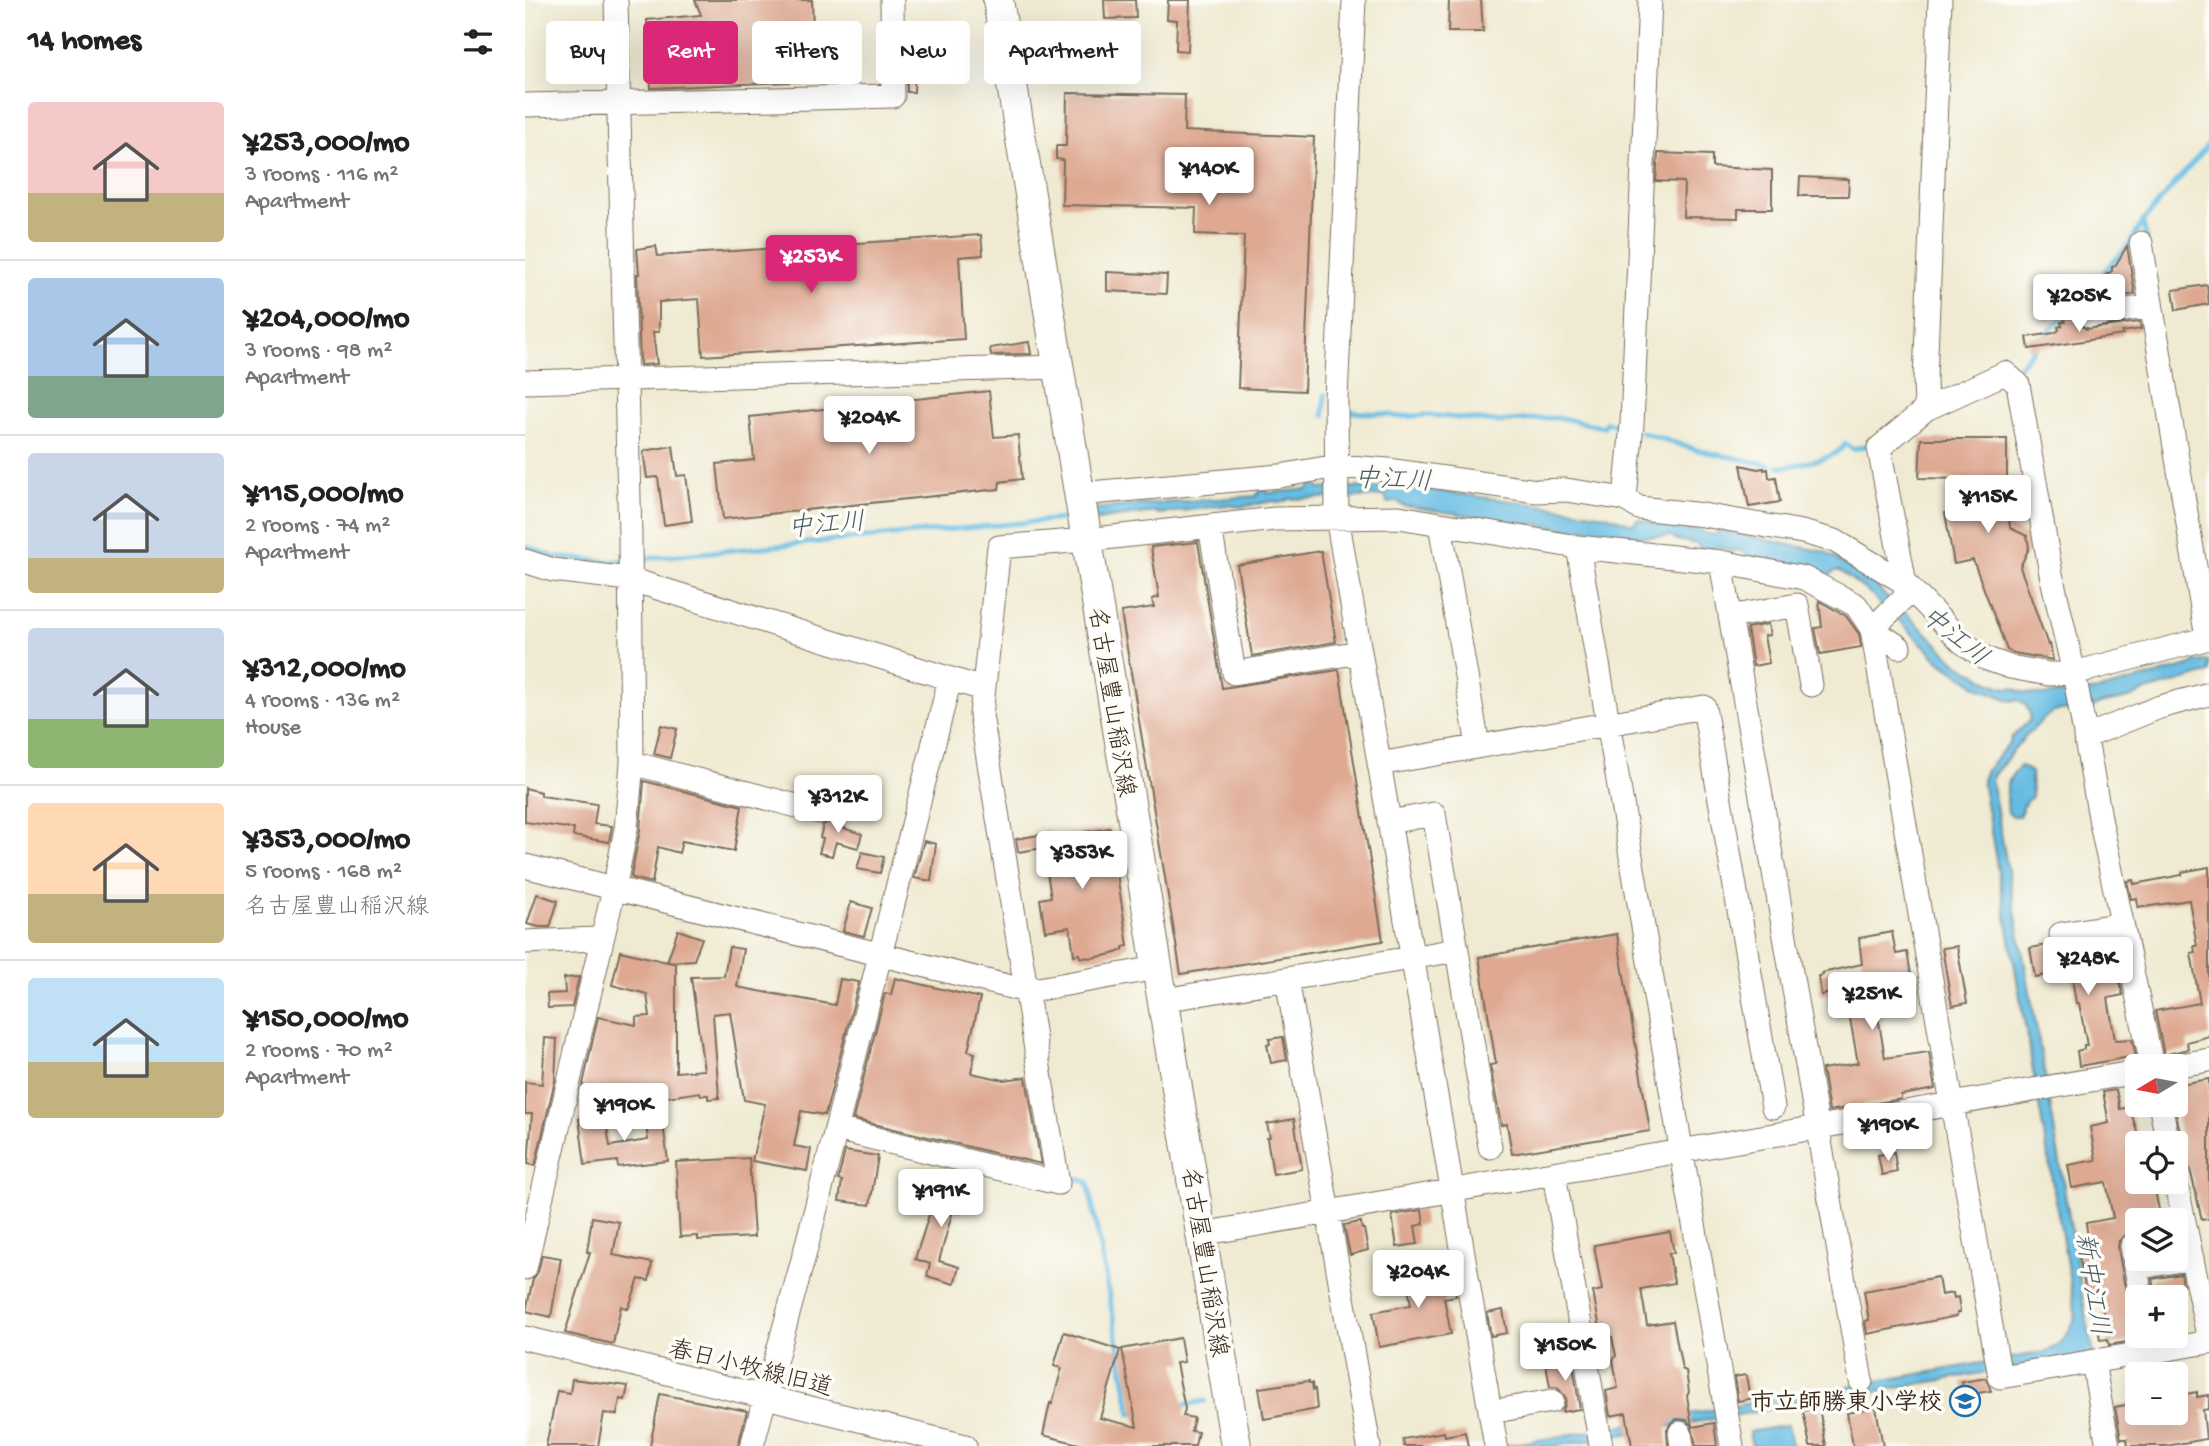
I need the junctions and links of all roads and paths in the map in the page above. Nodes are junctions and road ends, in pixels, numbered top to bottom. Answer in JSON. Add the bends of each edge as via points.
{"nodes":[{"id":1,"x":616,"y":0,"type":"edge"},
{"id":2,"x":892,"y":0,"type":"edge"},
{"id":3,"x":998,"y":0,"type":"edge"},
{"id":4,"x":1354,"y":0,"type":"edge"},
{"id":5,"x":1650,"y":0,"type":"edge"},
{"id":6,"x":1940,"y":0,"type":"edge"},
{"id":7,"x":618,"y":104,"type":"junction"},
{"id":8,"x":525,"y":105,"type":"edge"},
{"id":9,"x":2141,"y":243,"type":"dead end"},
{"id":10,"x":2151,"y":306,"type":"junction"},
{"id":11,"x":2090,"y":316,"type":"dead end"},
{"id":12,"x":1059,"y":367,"type":"junction"},
{"id":13,"x":626,"y":380,"type":"junction"},
{"id":14,"x":525,"y":382,"type":"edge"},
{"id":15,"x":1926,"y":409,"type":"junction"},
{"id":16,"x":1337,"y":471,"type":"junction"},
{"id":17,"x":1079,"y":496,"type":"junction"},
{"id":18,"x":1625,"y":499,"type":"junction"},
{"id":19,"x":1337,"y":518,"type":"junction"},
{"id":20,"x":1440,"y":524,"type":"junction"},
{"id":21,"x":1210,"y":526,"type":"junction"},
{"id":22,"x":1086,"y":538,"type":"junction"},
{"id":23,"x":1578,"y":547,"type":"junction"},
{"id":24,"x":525,"y":561,"type":"edge"},
{"id":25,"x":1721,"y":562,"type":"junction"},
{"id":26,"x":629,"y":578,"type":"junction"},
{"id":27,"x":1908,"y":589,"type":"junction"},
{"id":28,"x":1730,"y":617,"type":"junction"},
{"id":29,"x":1875,"y":627,"type":"junction"},
{"id":30,"x":2208,"y":638,"type":"edge"},
{"id":31,"x":1899,"y":647,"type":"dead end"},
{"id":32,"x":1360,"y":652,"type":"junction"},
{"id":33,"x":950,"y":679,"type":"junction"},
{"id":34,"x":2075,"y":681,"type":"junction"},
{"id":35,"x":1811,"y":685,"type":"dead end"},
{"id":36,"x":983,"y":689,"type":"junction"},
{"id":37,"x":2209,"y":694,"type":"edge"},
{"id":38,"x":1608,"y":724,"type":"junction"},
{"id":39,"x":2084,"y":729,"type":"junction"},
{"id":40,"x":1478,"y":747,"type":"junction"},
{"id":41,"x":632,"y":763,"type":"junction"},
{"id":42,"x":1379,"y":764,"type":"junction"},
{"id":43,"x":820,"y":812,"type":"dead end"},
{"id":44,"x":1389,"y":822,"type":"junction"},
{"id":45,"x":525,"y":866,"type":"edge"},
{"id":46,"x":614,"y":890,"type":"junction"},
{"id":47,"x":2122,"y":923,"type":"junction"},
{"id":48,"x":2061,"y":934,"type":"dead end"},
{"id":49,"x":596,"y":939,"type":"dead end"},
{"id":50,"x":525,"y":942,"type":"edge"},
{"id":51,"x":1457,"y":950,"type":"junction"},
{"id":52,"x":879,"y":956,"type":"junction"},
{"id":53,"x":1412,"y":958,"type":"junction"},
{"id":54,"x":1157,"y":968,"type":"junction"},
{"id":55,"x":1287,"y":979,"type":"junction"},
{"id":56,"x":1027,"y":991,"type":"junction"},
{"id":57,"x":1164,"y":1000,"type":"junction"},
{"id":58,"x":2149,"y":1054,"type":"edge"},
{"id":59,"x":2209,"y":1060,"type":"edge"},
{"id":60,"x":2188,"y":1064,"type":"edge"},
{"id":61,"x":2125,"y":1074,"type":"edge"},
{"id":62,"x":1952,"y":1104,"type":"junction"},
{"id":63,"x":1773,"y":1107,"type":"dead end"},
{"id":64,"x":1818,"y":1128,"type":"junction"},
{"id":65,"x":836,"y":1129,"type":"junction"},
{"id":66,"x":1490,"y":1147,"type":"dead end"},
{"id":67,"x":1681,"y":1152,"type":"junction"},
{"id":68,"x":1554,"y":1174,"type":"junction"},
{"id":69,"x":1454,"y":1191,"type":"junction"},
{"id":70,"x":2178,"y":1194,"type":"edge"},
{"id":71,"x":1328,"y":1212,"type":"junction"},
{"id":72,"x":1201,"y":1234,"type":"junction"},
{"id":73,"x":2192,"y":1258,"type":"junction"},
{"id":74,"x":525,"y":1268,"type":"edge"},
{"id":75,"x":2139,"y":1285,"type":"edge"},
{"id":76,"x":525,"y":1338,"type":"edge"},
{"id":77,"x":2209,"y":1341,"type":"edge"},
{"id":78,"x":2093,"y":1362,"type":"junction"},
{"id":79,"x":1861,"y":1381,"type":"dead end"},
{"id":80,"x":765,"y":1397,"type":"junction"},
{"id":81,"x":1552,"y":1401,"type":"dead end"},
{"id":82,"x":1490,"y":1412,"type":"junction"},
{"id":83,"x":1600,"y":1438,"type":"edge"},
{"id":84,"x":1495,"y":1442,"type":"edge"},
{"id":85,"x":753,"y":1446,"type":"edge"},
{"id":86,"x":965,"y":1446,"type":"edge"},
{"id":87,"x":1237,"y":1446,"type":"edge"},
{"id":88,"x":1369,"y":1446,"type":"edge"},
{"id":89,"x":1732,"y":1446,"type":"edge"},
{"id":90,"x":2108,"y":1446,"type":"edge"}],
"edges":[{"from":1,"to":7,"type":"street"},
{"from":2,"to":7,"type":"street","via":[[894,96]]},
{"from":3,"to":12,"type":"main road","name":"名古屋豊山稲沢線"},
{"from":4,"to":16,"type":"street","via":[[1336,398]]},
{"from":5,"to":18,"type":"street"},
{"from":6,"to":15,"type":"street"},
{"from":7,"to":8,"type":"street"},
{"from":7,"to":13,"type":"street"},
{"from":9,"to":10,"type":"street"},
{"from":10,"to":11,"type":"street"},
{"from":10,"to":30,"type":"street"},
{"from":12,"to":13,"type":"street"},
{"from":12,"to":17,"type":"main road","name":"名古屋豊山稲沢線"},
{"from":13,"to":14,"type":"street"},
{"from":13,"to":26,"type":"street"},
{"from":15,"to":27,"type":"street","via":[[1879,447]]},
{"from":15,"to":34,"type":"street","via":[[2005,373],[2018,384]]},
{"from":16,"to":17,"type":"street"},
{"from":16,"to":18,"type":"street","via":[[1388,470]]},
{"from":16,"to":19,"type":"street"},
{"from":17,"to":22,"type":"main road","name":"名古屋豊山稲沢線"},
{"from":18,"to":27,"type":"street","via":[[1639,508],[1703,514],[1835,541]]},
{"from":19,"to":20,"type":"street","via":[[1399,517]]},
{"from":19,"to":21,"type":"street"},
{"from":19,"to":32,"type":"street"},
{"from":20,"to":23,"type":"street"},
{"from":20,"to":40,"type":"street"},
{"from":21,"to":22,"type":"street"},
{"from":21,"to":32,"type":"street","via":[[1234,673]]},
{"from":22,"to":36,"type":"street","via":[[999,547]]},
{"from":22,"to":54,"type":"main road","name":"名古屋豊山稲沢線"},
{"from":23,"to":25,"type":"street"},
{"from":23,"to":38,"type":"street"},
{"from":24,"to":26,"type":"street","via":[[553,570]]},
{"from":25,"to":28,"type":"street"},
{"from":25,"to":29,"type":"street","via":[[1804,578],[1856,605]]},
{"from":26,"to":33,"type":"street"},
{"from":26,"to":41,"type":"street"},
{"from":27,"to":29,"type":"street"},
{"from":27,"to":34,"type":"street","via":[[1962,642],[1987,659]]},
{"from":28,"to":35,"type":"street","via":[[1797,605]]},
{"from":28,"to":64,"type":"street"},
{"from":29,"to":31,"type":"street"},
{"from":29,"to":62,"type":"street"},
{"from":30,"to":34,"type":"street"},
{"from":32,"to":42,"type":"street"},
{"from":33,"to":36,"type":"street"},
{"from":33,"to":52,"type":"street"},
{"from":34,"to":39,"type":"street"},
{"from":36,"to":56,"type":"street","via":[[981,715]]},
{"from":37,"to":39,"type":"street"},
{"from":38,"to":40,"type":"street"},
{"from":38,"to":63,"type":"street","via":[[1704,707]]},
{"from":38,"to":67,"type":"street"},
{"from":39,"to":47,"type":"street"},
{"from":40,"to":42,"type":"street"},
{"from":41,"to":43,"type":"street"},
{"from":41,"to":46,"type":"street"},
{"from":42,"to":44,"type":"street"},
{"from":44,"to":51,"type":"street","via":[[1434,814]]},
{"from":44,"to":53,"type":"street"},
{"from":45,"to":46,"type":"street"},
{"from":46,"to":52,"type":"street"},
{"from":46,"to":74,"type":"street"},
{"from":47,"to":48,"type":"street"},
{"from":47,"to":58,"type":"street"},
{"from":49,"to":50,"type":"street"},
{"from":51,"to":53,"type":"street"},
{"from":51,"to":66,"type":"street"},
{"from":52,"to":56,"type":"street"},
{"from":52,"to":65,"type":"street"},
{"from":53,"to":55,"type":"street"},
{"from":53,"to":69,"type":"street"},
{"from":54,"to":56,"type":"street"},
{"from":54,"to":57,"type":"main road","name":"名古屋豊山稲沢線"},
{"from":55,"to":57,"type":"street"},
{"from":55,"to":71,"type":"street"},
{"from":56,"to":65,"type":"street","via":[[1058,1183]]},
{"from":57,"to":72,"type":"main road","name":"名古屋豊山稲沢線"},
{"from":59,"to":60,"type":"street"},
{"from":61,"to":62,"type":"street"},
{"from":62,"to":64,"type":"street"},
{"from":62,"to":78,"type":"street","via":[[2000,1377]]},
{"from":64,"to":67,"type":"street"},
{"from":64,"to":79,"type":"street"},
{"from":65,"to":80,"type":"street"},
{"from":67,"to":68,"type":"street"},
{"from":67,"to":89,"type":"street"},
{"from":68,"to":69,"type":"street"},
{"from":68,"to":83,"type":"street"},
{"from":69,"to":71,"type":"street"},
{"from":69,"to":82,"type":"street"},
{"from":70,"to":73,"type":"street"},
{"from":71,"to":72,"type":"street"},
{"from":71,"to":88,"type":"street"},
{"from":72,"to":87,"type":"main road","name":"名古屋豊山稲沢線"},
{"from":73,"to":75,"type":"street","via":[[2134,1257]]},
{"from":73,"to":77,"type":"street"},
{"from":76,"to":80,"type":"street","name":"春日小牧線旧道"},
{"from":77,"to":78,"type":"street"},
{"from":78,"to":90,"type":"street"},
{"from":80,"to":85,"type":"street"},
{"from":80,"to":86,"type":"street","name":"春日小牧線旧道"},
{"from":81,"to":82,"type":"street"},
{"from":82,"to":84,"type":"street"}]}
